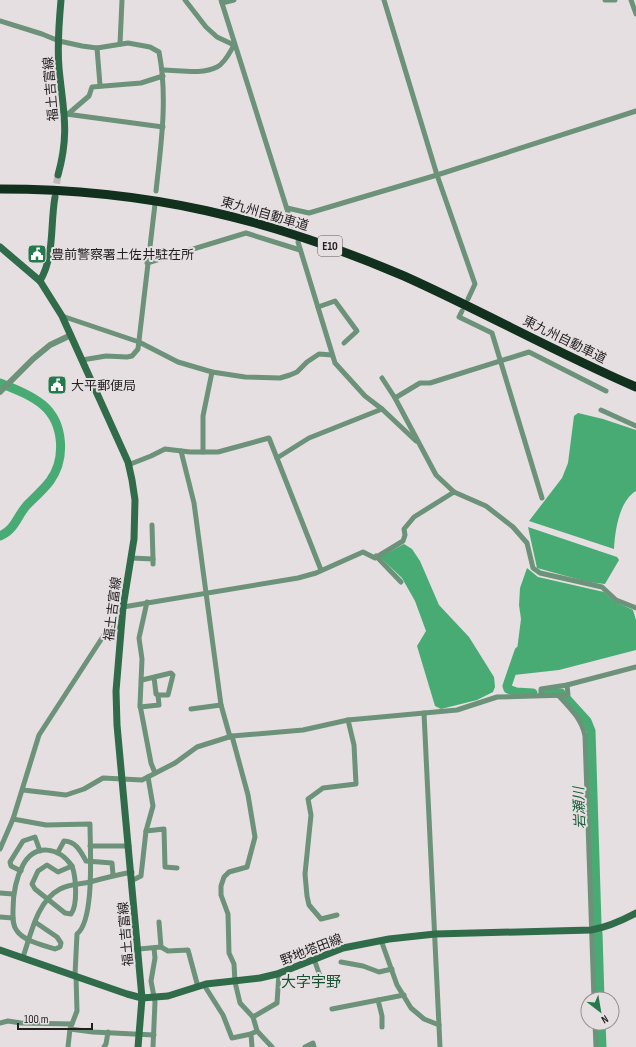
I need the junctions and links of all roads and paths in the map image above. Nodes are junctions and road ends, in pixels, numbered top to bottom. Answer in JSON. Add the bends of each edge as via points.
{"nodes":[{"id":1,"x":61,"y":0,"type":"edge"},
{"id":2,"x":122,"y":0,"type":"edge"},
{"id":3,"x":185,"y":0,"type":"edge"},
{"id":4,"x":234,"y":0,"type":"edge"},
{"id":5,"x":384,"y":0,"type":"edge"},
{"id":6,"x":605,"y":0,"type":"edge"},
{"id":7,"x":615,"y":0,"type":"edge"},
{"id":8,"x":631,"y":0,"type":"edge"},
{"id":9,"x":221,"y":2,"type":"edge"},
{"id":10,"x":636,"y":14,"type":"edge"},
{"id":11,"x":0,"y":21,"type":"edge"},
{"id":12,"x":59,"y":41,"type":"junction"},
{"id":13,"x":120,"y":44,"type":"junction"},
{"id":14,"x":234,"y":45,"type":"junction"},
{"id":15,"x":97,"y":48,"type":"junction"},
{"id":16,"x":163,"y":70,"type":"junction"},
{"id":17,"x":163,"y":76,"type":"junction"},
{"id":18,"x":100,"y":85,"type":"junction"},
{"id":19,"x":636,"y":111,"type":"edge"},
{"id":20,"x":66,"y":114,"type":"junction"},
{"id":21,"x":163,"y":127,"type":"junction"},
{"id":22,"x":58,"y":175,"type":"tunnel mouth"},
{"id":23,"x":437,"y":175,"type":"junction"},
{"id":24,"x":0,"y":189,"type":"edge"},
{"id":25,"x":156,"y":192,"type":"dead end"},
{"id":26,"x":55,"y":197,"type":"tunnel mouth"},
{"id":27,"x":155,"y":204,"type":"dead end"},
{"id":28,"x":287,"y":208,"type":"junction"},
{"id":29,"x":292,"y":225,"type":"dead end"},
{"id":30,"x":298,"y":242,"type":"dead end"},
{"id":31,"x":0,"y":247,"type":"edge"},
{"id":32,"x":300,"y":250,"type":"junction"},
{"id":33,"x":147,"y":263,"type":"junction"},
{"id":34,"x":40,"y":280,"type":"junction"},
{"id":35,"x":468,"y":299,"type":"dead end"},
{"id":36,"x":318,"y":307,"type":"junction"},
{"id":37,"x":462,"y":311,"type":"dead end"},
{"id":38,"x":62,"y":316,"type":"junction"},
{"id":39,"x":71,"y":335,"type":"junction"},
{"id":40,"x":139,"y":342,"type":"junction"},
{"id":41,"x":344,"y":343,"type":"dead end"},
{"id":42,"x":332,"y":355,"type":"junction"},
{"id":43,"x":82,"y":360,"type":"junction"},
{"id":44,"x":500,"y":361,"type":"junction"},
{"id":45,"x":212,"y":372,"type":"junction"},
{"id":46,"x":382,"y":378,"type":"dead end"},
{"id":47,"x":636,"y":387,"type":"edge"},
{"id":48,"x":606,"y":391,"type":"dead end"},
{"id":49,"x":0,"y":392,"type":"edge"},
{"id":50,"x":395,"y":398,"type":"junction"},
{"id":51,"x":382,"y":409,"type":"junction"},
{"id":52,"x":601,"y":410,"type":"dead end"},
{"id":53,"x":636,"y":426,"type":"edge"},
{"id":54,"x":417,"y":442,"type":"junction"},
{"id":55,"x":181,"y":451,"type":"junction"},
{"id":56,"x":203,"y":452,"type":"junction"},
{"id":57,"x":277,"y":458,"type":"junction"},
{"id":58,"x":128,"y":465,"type":"junction"},
{"id":59,"x":454,"y":492,"type":"junction"},
{"id":60,"x":542,"y":498,"type":"dead end"},
{"id":61,"x":152,"y":525,"type":"dead end"},
{"id":62,"x":376,"y":556,"type":"junction"},
{"id":63,"x":131,"y":558,"type":"junction"},
{"id":64,"x":321,"y":570,"type":"junction"},
{"id":65,"x":401,"y":582,"type":"dead end"},
{"id":66,"x":205,"y":594,"type":"junction"},
{"id":67,"x":147,"y":602,"type":"junction"},
{"id":68,"x":123,"y":607,"type":"junction"},
{"id":69,"x":636,"y":608,"type":"edge"},
{"id":70,"x":121,"y":627,"type":"junction"},
{"id":71,"x":636,"y":667,"type":"edge"},
{"id":72,"x":154,"y":677,"type":"junction"},
{"id":73,"x":142,"y":680,"type":"junction"},
{"id":74,"x":566,"y":685,"type":"junction"},
{"id":75,"x":158,"y":695,"type":"junction"},
{"id":76,"x":541,"y":695,"type":"junction"},
{"id":77,"x":559,"y":696,"type":"junction"},
{"id":78,"x":221,"y":705,"type":"junction"},
{"id":79,"x":140,"y":707,"type":"junction"},
{"id":80,"x":191,"y":709,"type":"dead end"},
{"id":81,"x":424,"y":713,"type":"junction"},
{"id":82,"x":348,"y":720,"type":"junction"},
{"id":83,"x":231,"y":736,"type":"junction"},
{"id":84,"x":155,"y":773,"type":"junction"},
{"id":85,"x":148,"y":777,"type":"junction"},
{"id":86,"x":123,"y":778,"type":"junction"},
{"id":87,"x":22,"y":790,"type":"junction"},
{"id":88,"x":13,"y":819,"type":"junction"},
{"id":89,"x":146,"y":831,"type":"junction"},
{"id":90,"x":90,"y":846,"type":"junction"},
{"id":91,"x":129,"y":846,"type":"junction"},
{"id":92,"x":0,"y":849,"type":"edge"},
{"id":93,"x":40,"y":851,"type":"junction"},
{"id":94,"x":58,"y":852,"type":"junction"},
{"id":95,"x":89,"y":862,"type":"junction"},
{"id":96,"x":72,"y":866,"type":"junction"},
{"id":97,"x":177,"y":868,"type":"dead end"},
{"id":98,"x":20,"y":870,"type":"junction"},
{"id":99,"x":113,"y":875,"type":"junction"},
{"id":100,"x":132,"y":876,"type":"junction"},
{"id":101,"x":89,"y":882,"type":"junction"},
{"id":102,"x":76,"y":884,"type":"junction"},
{"id":103,"x":0,"y":893,"type":"edge"},
{"id":104,"x":13,"y":894,"type":"junction"},
{"id":105,"x":48,"y":899,"type":"junction"},
{"id":106,"x":636,"y":913,"type":"edge"},
{"id":107,"x":337,"y":915,"type":"dead end"},
{"id":108,"x":0,"y":918,"type":"edge"},
{"id":109,"x":13,"y":918,"type":"junction"},
{"id":110,"x":35,"y":922,"type":"junction"},
{"id":111,"x":159,"y":922,"type":"dead end"},
{"id":112,"x":591,"y":930,"type":"junction"},
{"id":113,"x":435,"y":934,"type":"junction"},
{"id":114,"x":29,"y":939,"type":"junction"},
{"id":115,"x":381,"y":940,"type":"junction"},
{"id":116,"x":161,"y":947,"type":"junction"},
{"id":117,"x":154,"y":948,"type":"junction"},
{"id":118,"x":139,"y":949,"type":"junction"},
{"id":119,"x":0,"y":950,"type":"edge"},
{"id":120,"x":23,"y":957,"type":"junction"},
{"id":121,"x":314,"y":959,"type":"junction"},
{"id":122,"x":341,"y":962,"type":"dead end"},
{"id":123,"x":392,"y":969,"type":"junction"},
{"id":124,"x":279,"y":973,"type":"junction"},
{"id":125,"x":75,"y":976,"type":"junction"},
{"id":126,"x":310,"y":981,"type":"dead end"},
{"id":127,"x":236,"y":982,"type":"junction"},
{"id":128,"x":200,"y":986,"type":"junction"},
{"id":129,"x":594,"y":991,"type":"edge"},
{"id":130,"x":404,"y":995,"type":"junction"},
{"id":131,"x":142,"y":998,"type":"junction"},
{"id":132,"x":154,"y":998,"type":"junction"},
{"id":133,"x":378,"y":1000,"type":"junction"},
{"id":134,"x":332,"y":1009,"type":"dead end"},
{"id":135,"x":252,"y":1017,"type":"junction"},
{"id":136,"x":0,"y":1023,"type":"edge"},
{"id":137,"x":72,"y":1024,"type":"junction"},
{"id":138,"x":439,"y":1025,"type":"junction"},
{"id":139,"x":382,"y":1027,"type":"dead end"},
{"id":140,"x":70,"y":1029,"type":"junction"},
{"id":141,"x":257,"y":1031,"type":"junction"},
{"id":142,"x":595,"y":1031,"type":"edge"},
{"id":143,"x":108,"y":1032,"type":"junction"},
{"id":144,"x":140,"y":1033,"type":"junction"},
{"id":145,"x":251,"y":1034,"type":"junction"},
{"id":146,"x":154,"y":1035,"type":"junction"},
{"id":147,"x":68,"y":1047,"type":"edge"},
{"id":148,"x":104,"y":1047,"type":"edge"},
{"id":149,"x":138,"y":1047,"type":"edge"},
{"id":150,"x":154,"y":1047,"type":"edge"},
{"id":151,"x":252,"y":1047,"type":"edge"},
{"id":152,"x":272,"y":1047,"type":"edge"},
{"id":153,"x":305,"y":1047,"type":"edge"},
{"id":154,"x":314,"y":1047,"type":"edge"},
{"id":155,"x":440,"y":1047,"type":"edge"},
{"id":156,"x":596,"y":1047,"type":"edge"}],
"edges":[{"from":1,"to":12,"type":"main road","name":"福土吉富線"},
{"from":2,"to":13,"type":"street"},
{"from":3,"to":14,"type":"street","via":[[206,27],[217,37]]},
{"from":4,"to":9,"type":"street"},
{"from":5,"to":23,"type":"street"},
{"from":6,"to":7,"type":"street"},
{"from":8,"to":10,"type":"street"},
{"from":9,"to":14,"type":"street"},
{"from":11,"to":12,"type":"street"},
{"from":12,"to":15,"type":"street"},
{"from":12,"to":20,"type":"main road","name":"福土吉富線","via":[[59,67]]},
{"from":13,"to":15,"type":"street"},
{"from":13,"to":16,"type":"street","via":[[138,44],[157,50],[160,52]]},
{"from":14,"to":16,"type":"street","via":[[218,67],[209,70]]},
{"from":14,"to":28,"type":"street"},
{"from":15,"to":18,"type":"street"},
{"from":16,"to":17,"type":"street"},
{"from":17,"to":18,"type":"street","via":[[141,84]]},
{"from":17,"to":21,"type":"street"},
{"from":18,"to":20,"type":"street","via":[[92,87],[90,96]]},
{"from":19,"to":23,"type":"street"},
{"from":20,"to":21,"type":"street"},
{"from":20,"to":22,"type":"main road","name":"福土吉富線","via":[[63,156]]},
{"from":21,"to":25,"type":"street"},
{"from":23,"to":28,"type":"street","via":[[309,213]]},
{"from":23,"to":35,"type":"street","via":[[475,284]]},
{"from":24,"to":47,"type":"highway","name":"東九州自動車道","number":"E10","via":[[74,190],[145,198],[222,213],[287,232],[405,277]]},
{"from":26,"to":34,"type":"main road","via":[[49,255],[46,270]]},
{"from":27,"to":33,"type":"street"},
{"from":28,"to":29,"type":"street"},
{"from":30,"to":32,"type":"street"},
{"from":31,"to":34,"type":"main road","name":"福土吉富線"},
{"from":32,"to":33,"type":"street","via":[[246,233]]},
{"from":32,"to":36,"type":"street"},
{"from":33,"to":40,"type":"street"},
{"from":34,"to":38,"type":"main road","name":"福土吉富線"},
{"from":36,"to":41,"type":"street","via":[[335,301],[357,331]]},
{"from":36,"to":42,"type":"street"},
{"from":37,"to":44,"type":"street","via":[[459,317],[492,333]]},
{"from":38,"to":39,"type":"main road","name":"福土吉富線"},
{"from":38,"to":40,"type":"street"},
{"from":39,"to":43,"type":"main road","name":"福土吉富線"},
{"from":39,"to":49,"type":"street","via":[[50,345]]},
{"from":40,"to":43,"type":"street","via":[[138,349],[132,356],[106,356]]},
{"from":40,"to":45,"type":"street","via":[[178,362]]},
{"from":42,"to":45,"type":"street","via":[[319,354],[297,372],[280,378],[245,377]]},
{"from":42,"to":51,"type":"street","via":[[335,363],[365,396]]},
{"from":43,"to":58,"type":"main road","name":"福土吉富線"},
{"from":44,"to":48,"type":"street","via":[[529,352]]},
{"from":44,"to":50,"type":"street","via":[[420,384]]},
{"from":44,"to":60,"type":"street"},
{"from":45,"to":56,"type":"street","via":[[202,416]]},
{"from":46,"to":50,"type":"street"},
{"from":50,"to":54,"type":"street","via":[[413,429]]},
{"from":51,"to":54,"type":"street"},
{"from":51,"to":57,"type":"street","via":[[309,438]]},
{"from":52,"to":53,"type":"street"},
{"from":54,"to":59,"type":"street","via":[[436,475]]},
{"from":55,"to":56,"type":"street"},
{"from":55,"to":58,"type":"street","via":[[165,449]]},
{"from":55,"to":66,"type":"street","via":[[194,503]]},
{"from":56,"to":57,"type":"street","via":[[238,448],[268,438]]},
{"from":57,"to":64,"type":"street"},
{"from":58,"to":63,"type":"main road","name":"福土吉富線","via":[[135,500]]},
{"from":59,"to":62,"type":"street","via":[[414,517],[404,529],[403,541]]},
{"from":59,"to":69,"type":"street","via":[[486,506],[513,527],[527,543],[533,568],[540,573],[602,587],[616,600]]},
{"from":61,"to":63,"type":"street","via":[[153,562]]},
{"from":62,"to":64,"type":"street","via":[[375,558],[363,552]]},
{"from":62,"to":65,"type":"street"},
{"from":63,"to":68,"type":"main road","name":"福土吉富線"},
{"from":64,"to":66,"type":"street","via":[[298,578]]},
{"from":66,"to":67,"type":"street"},
{"from":66,"to":78,"type":"street"},
{"from":67,"to":68,"type":"street"},
{"from":67,"to":73,"type":"street","via":[[139,638]]},
{"from":68,"to":70,"type":"main road","name":"福土吉富線"},
{"from":70,"to":86,"type":"main road","name":"福土吉富線","via":[[116,691]]},
{"from":70,"to":87,"type":"street","via":[[114,627],[104,635],[39,735]]},
{"from":71,"to":74,"type":"street"},
{"from":72,"to":73,"type":"street"},
{"from":72,"to":75,"type":"street"},
{"from":72,"to":75,"type":"street","via":[[171,673],[173,675],[168,695]]},
{"from":73,"to":79,"type":"street"},
{"from":74,"to":76,"type":"street","via":[[540,689]]},
{"from":74,"to":77,"type":"street","via":[[568,695]]},
{"from":75,"to":79,"type":"street","via":[[159,705]]},
{"from":76,"to":77,"type":"street"},
{"from":76,"to":81,"type":"street","via":[[497,697],[457,710]]},
{"from":77,"to":112,"type":"street","via":[[578,717],[586,736]]},
{"from":78,"to":80,"type":"street"},
{"from":78,"to":83,"type":"street"},
{"from":79,"to":84,"type":"street"},
{"from":81,"to":82,"type":"street"},
{"from":81,"to":113,"type":"street"},
{"from":82,"to":83,"type":"street","via":[[304,730]]},
{"from":82,"to":107,"type":"street","via":[[354,745],[356,784],[323,788],[308,799],[311,815],[305,874],[307,896],[310,905],[321,919]]},
{"from":83,"to":84,"type":"street","via":[[197,747],[175,763]]},
{"from":83,"to":127,"type":"street","via":[[248,795],[255,837],[247,867],[229,872],[221,886],[228,914],[229,953],[234,964]]},
{"from":84,"to":85,"type":"street"},
{"from":85,"to":86,"type":"street","via":[[142,780]]},
{"from":85,"to":89,"type":"street","via":[[153,806]]},
{"from":86,"to":87,"type":"street","via":[[103,778],[84,789],[66,795]]},
{"from":86,"to":91,"type":"main road","name":"福土吉富線"},
{"from":87,"to":88,"type":"street"},
{"from":88,"to":90,"type":"street","via":[[46,825],[90,824]]},
{"from":88,"to":92,"type":"street"},
{"from":89,"to":97,"type":"street","via":[[164,829],[165,867]]},
{"from":89,"to":100,"type":"street","via":[[141,876]]},
{"from":90,"to":91,"type":"street"},
{"from":90,"to":95,"type":"street"},
{"from":91,"to":100,"type":"main road","name":"福土吉富線"},
{"from":93,"to":94,"type":"street"},
{"from":93,"to":98,"type":"street"},
{"from":93,"to":98,"type":"street","via":[[35,837],[23,841],[10,862],[11,866]]},
{"from":94,"to":95,"type":"street","via":[[64,841],[70,841]]},
{"from":94,"to":96,"type":"street"},
{"from":95,"to":99,"type":"street","via":[[112,863]]},
{"from":95,"to":101,"type":"street"},
{"from":96,"to":102,"type":"street"},
{"from":96,"to":105,"type":"street","via":[[58,872],[47,865],[38,871],[32,884]]},
{"from":98,"to":104,"type":"street"},
{"from":99,"to":100,"type":"street"},
{"from":99,"to":101,"type":"street"},
{"from":100,"to":118,"type":"main road","name":"福土吉富線"},
{"from":101,"to":102,"type":"street"},
{"from":101,"to":125,"type":"street","via":[[88,911],[82,929],[77,934]]},
{"from":102,"to":105,"type":"street","via":[[61,888]]},
{"from":102,"to":105,"type":"street","via":[[74,910],[71,914],[64,913]]},
{"from":103,"to":104,"type":"street"},
{"from":104,"to":109,"type":"street"},
{"from":105,"to":110,"type":"street"},
{"from":106,"to":112,"type":"main road","name":"野地塔田線","via":[[611,926]]},
{"from":108,"to":109,"type":"street"},
{"from":109,"to":114,"type":"street","via":[[16,930]]},
{"from":110,"to":114,"type":"street"},
{"from":110,"to":114,"type":"street","via":[[57,937],[61,943],[60,947],[55,949]]},
{"from":111,"to":116,"type":"street"},
{"from":112,"to":113,"type":"main road","name":"野地塔田線"},
{"from":112,"to":129,"type":"street"},
{"from":113,"to":115,"type":"main road","name":"野地塔田線"},
{"from":113,"to":138,"type":"street"},
{"from":114,"to":120,"type":"street"},
{"from":115,"to":121,"type":"main road","name":"野地塔田線","via":[[343,948]]},
{"from":115,"to":123,"type":"street"},
{"from":116,"to":117,"type":"street"},
{"from":116,"to":128,"type":"street","via":[[168,951],[188,950]]},
{"from":117,"to":118,"type":"street"},
{"from":117,"to":132,"type":"street","via":[[151,981]]},
{"from":118,"to":131,"type":"main road","name":"福土吉富線"},
{"from":119,"to":120,"type":"main road","name":"野地塔田線"},
{"from":120,"to":125,"type":"main road","name":"野地塔田線"},
{"from":121,"to":124,"type":"main road","name":"野地塔田線"},
{"from":121,"to":126,"type":"street","via":[[321,978]]},
{"from":122,"to":123,"type":"street","via":[[379,972]]},
{"from":123,"to":130,"type":"street"},
{"from":124,"to":127,"type":"main road","name":"野地塔田線"},
{"from":124,"to":135,"type":"street","via":[[277,1003]]},
{"from":125,"to":131,"type":"main road","name":"野地塔田線"},
{"from":125,"to":137,"type":"street","via":[[77,1011]]},
{"from":127,"to":128,"type":"main road","name":"野地塔田線"},
{"from":127,"to":135,"type":"street","via":[[240,1003]]},
{"from":128,"to":132,"type":"main road","name":"野地塔田線"},
{"from":128,"to":145,"type":"street","via":[[223,1015],[232,1038]]},
{"from":130,"to":133,"type":"street"},
{"from":130,"to":138,"type":"street","via":[[411,1008],[424,1019]]},
{"from":131,"to":132,"type":"main road","name":"野地塔田線"},
{"from":131,"to":144,"type":"main road","name":"福土吉富線"},
{"from":132,"to":146,"type":"street"},
{"from":133,"to":134,"type":"street"},
{"from":133,"to":139,"type":"street"},
{"from":135,"to":141,"type":"street"},
{"from":136,"to":137,"type":"street","via":[[8,1021]]},
{"from":137,"to":140,"type":"street"},
{"from":138,"to":155,"type":"street"},
{"from":140,"to":143,"type":"street"},
{"from":140,"to":147,"type":"street"},
{"from":141,"to":145,"type":"street"},
{"from":141,"to":152,"type":"street"},
{"from":142,"to":156,"type":"street"},
{"from":143,"to":144,"type":"street"},
{"from":143,"to":148,"type":"street"},
{"from":144,"to":146,"type":"street"},
{"from":144,"to":149,"type":"main road","name":"福土吉富線"},
{"from":145,"to":151,"type":"street"},
{"from":146,"to":150,"type":"street"},
{"from":153,"to":154,"type":"street","via":[[313,1043]]}]}
